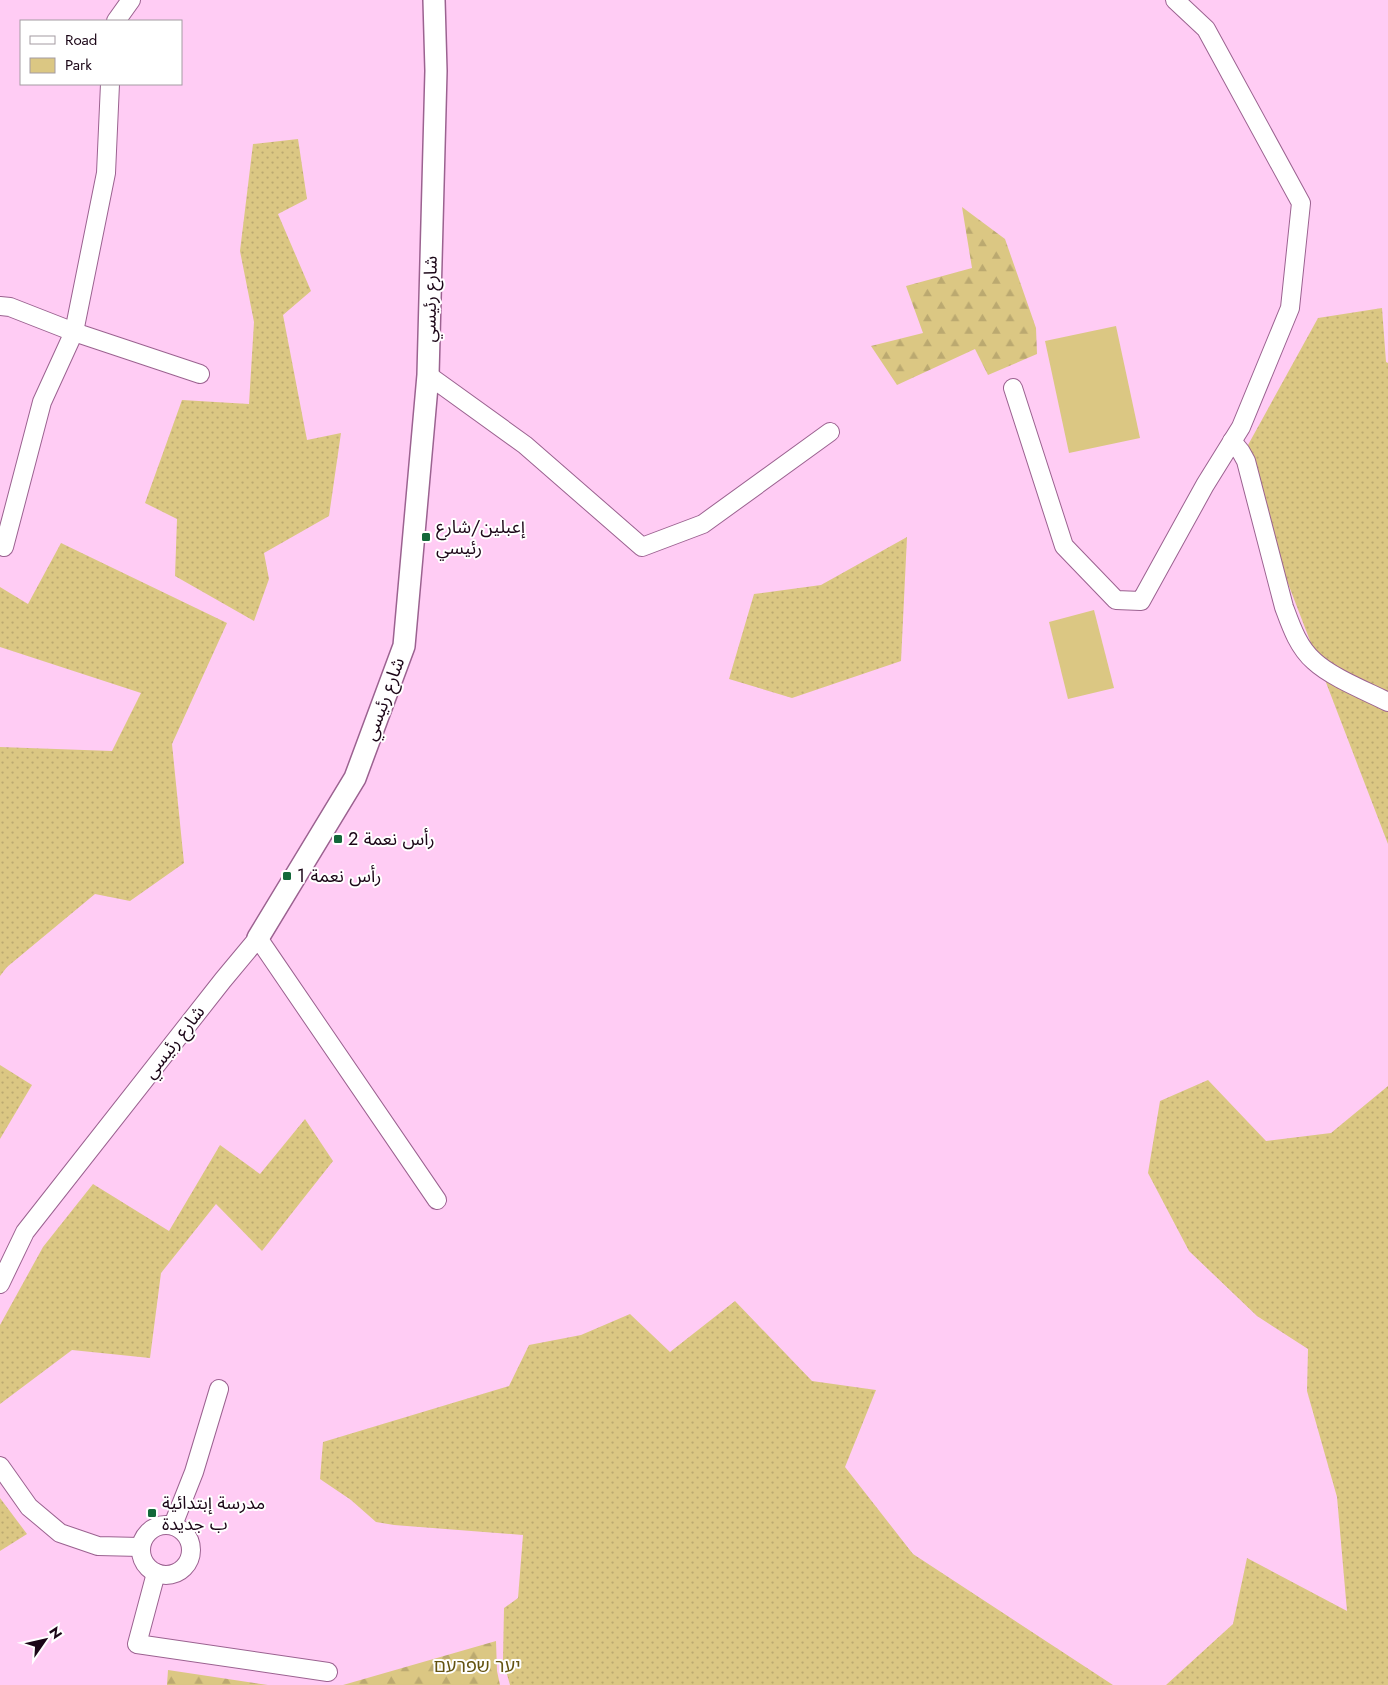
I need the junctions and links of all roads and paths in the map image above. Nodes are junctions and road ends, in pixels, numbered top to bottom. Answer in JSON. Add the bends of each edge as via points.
{"nodes":[{"id":1,"x":131,"y":0,"type":"edge"},
{"id":2,"x":434,"y":0,"type":"edge"},
{"id":3,"x":1174,"y":0,"type":"edge"},
{"id":4,"x":117,"y":20,"type":"edge"},
{"id":5,"x":110,"y":85,"type":"edge"},
{"id":6,"x":0,"y":306,"type":"edge"},
{"id":7,"x":74,"y":332,"type":"junction"},
{"id":8,"x":200,"y":374,"type":"dead end"},
{"id":9,"x":428,"y":376,"type":"junction"},
{"id":10,"x":1013,"y":388,"type":"dead end"},
{"id":11,"x":830,"y":432,"type":"dead end"},
{"id":12,"x":1232,"y":441,"type":"junction"},
{"id":13,"x":4,"y":547,"type":"dead end"},
{"id":14,"x":1388,"y":702,"type":"edge"},
{"id":15,"x":258,"y":938,"type":"junction"},
{"id":16,"x":437,"y":1200,"type":"dead end"},
{"id":17,"x":0,"y":1284,"type":"edge"},
{"id":18,"x":219,"y":1389,"type":"dead end"},
{"id":19,"x":0,"y":1466,"type":"edge"},
{"id":20,"x":173,"y":1525,"type":"junction"},
{"id":21,"x":140,"y":1547,"type":"junction"},
{"id":22,"x":156,"y":1573,"type":"junction"},
{"id":23,"x":328,"y":1672,"type":"dead end"}],
"edges":[{"from":1,"to":4,"type":"street"},
{"from":2,"to":9,"type":"street","name":"شارع رئيسي","via":[[436,71]]},
{"from":3,"to":12,"type":"street","via":[[1206,29],[1301,203],[1290,308]]},
{"from":5,"to":7,"type":"street","via":[[106,173]]},
{"from":6,"to":7,"type":"street"},
{"from":7,"to":8,"type":"street"},
{"from":7,"to":13,"type":"street","via":[[42,402]]},
{"from":9,"to":11,"type":"street","via":[[525,446],[642,547],[703,524]]},
{"from":9,"to":15,"type":"street","name":"شارع رئيسي","via":[[404,646],[355,778]]},
{"from":10,"to":12,"type":"street","via":[[1064,546],[1116,600],[1141,601]]},
{"from":12,"to":14,"type":"street","via":[[1246,461],[1292,629],[1314,661]]},
{"from":15,"to":16,"type":"street"},
{"from":15,"to":17,"type":"street","name":"شارع رئيسي","via":[[25,1232]]},
{"from":18,"to":20,"type":"street","via":[[194,1472]]},
{"from":19,"to":21,"type":"street","via":[[29,1508],[60,1533],[98,1546]]},
{"from":20,"to":21,"type":"street","via":[[155,1526],[143,1538]]},
{"from":20,"to":22,"type":"street","via":[[186,1534],[190,1542],[190,1558],[180,1571],[164,1575]]},
{"from":21,"to":22,"type":"street","via":[[144,1563]]},
{"from":22,"to":23,"type":"street","via":[[137,1644]]}]}
